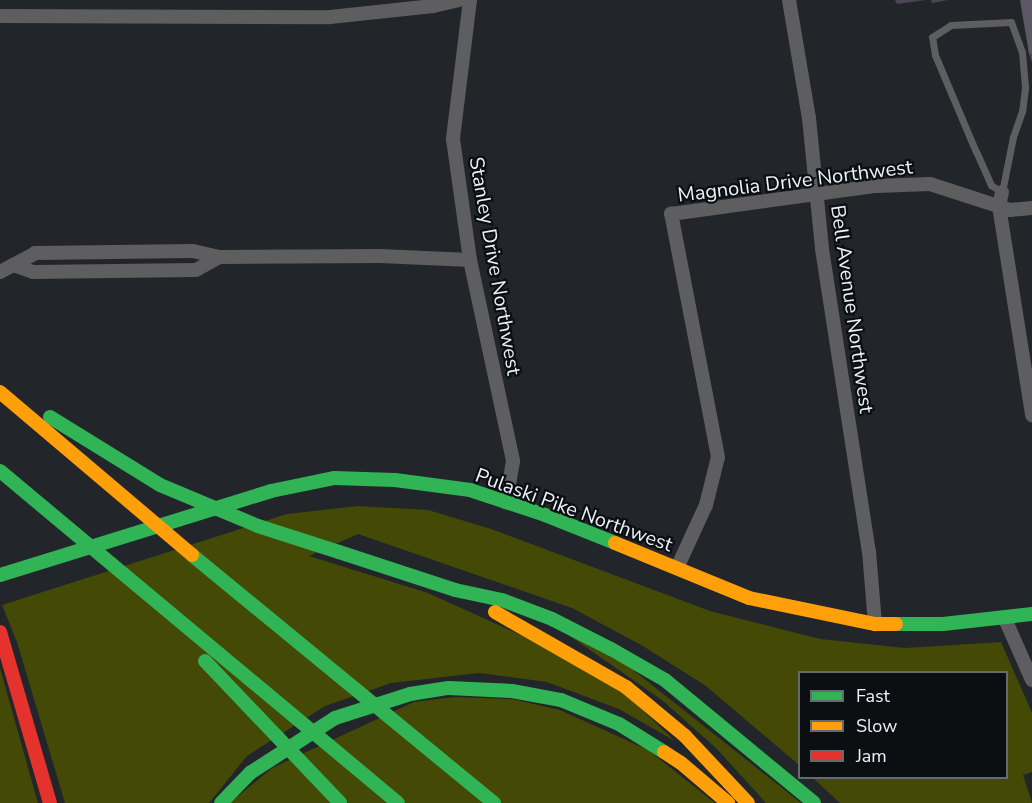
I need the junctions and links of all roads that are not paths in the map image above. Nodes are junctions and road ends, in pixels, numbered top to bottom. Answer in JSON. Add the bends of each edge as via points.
{"nodes":[{"id":1,"x":458,"y":0,"type":"edge"},
{"id":2,"x":470,"y":0,"type":"edge"},
{"id":3,"x":789,"y":0,"type":"edge"},
{"id":4,"x":0,"y":16,"type":"edge"},
{"id":5,"x":1029,"y":88,"type":"edge"},
{"id":6,"x":1002,"y":192,"type":"junction"},
{"id":7,"x":815,"y":195,"type":"junction"},
{"id":8,"x":999,"y":206,"type":"junction"},
{"id":9,"x":1032,"y":208,"type":"edge"},
{"id":10,"x":219,"y":257,"type":"junction"},
{"id":11,"x":470,"y":260,"type":"junction"},
{"id":12,"x":13,"y":265,"type":"junction"},
{"id":13,"x":0,"y":272,"type":"edge"},
{"id":14,"x":0,"y":385,"type":"edge"},
{"id":15,"x":0,"y":392,"type":"edge"},
{"id":16,"x":1032,"y":415,"type":"edge"},
{"id":17,"x":0,"y":471,"type":"edge"},
{"id":18,"x":506,"y":502,"type":"junction"},
{"id":19,"x":677,"y":568,"type":"junction"},
{"id":20,"x":0,"y":575,"type":"edge"},
{"id":21,"x":124,"y":576,"type":"junction"},
{"id":22,"x":455,"y":590,"type":"junction"},
{"id":23,"x":1032,"y":614,"type":"edge"},
{"id":24,"x":1005,"y":619,"type":"junction"},
{"id":25,"x":875,"y":624,"type":"junction"},
{"id":26,"x":0,"y":632,"type":"edge"},
{"id":27,"x":1032,"y":680,"type":"edge"},
{"id":28,"x":50,"y":803,"type":"edge"},
{"id":29,"x":221,"y":803,"type":"edge"},
{"id":30,"x":340,"y":803,"type":"edge"},
{"id":31,"x":398,"y":803,"type":"edge"},
{"id":32,"x":494,"y":803,"type":"edge"},
{"id":33,"x":728,"y":803,"type":"edge"},
{"id":34,"x":748,"y":803,"type":"edge"},
{"id":35,"x":814,"y":803,"type":"edge"}],
"edges":[{"from":1,"to":4,"type":"street","via":[[330,16]]},
{"from":2,"to":11,"type":"street","name":"Stanley Drive Northwest","via":[[453,139]]},
{"from":3,"to":7,"type":"street","name":"Bell Avenue Northwest","via":[[809,118]]},
{"from":5,"to":6,"type":"lane","via":[[1013,137]]},
{"from":5,"to":6,"type":"lane","via":[[1011,22],[951,25],[932,37],[935,55],[976,152],[992,185]]},
{"from":6,"to":8,"type":"street"},
{"from":7,"to":8,"type":"street","name":"Magnolia Drive Northwest","via":[[876,186],[930,184]]},
{"from":7,"to":19,"type":"street","name":"Magnolia Drive Northwest","via":[[671,214],[718,457],[706,505]]},
{"from":7,"to":25,"type":"street","name":"Bell Avenue Northwest","via":[[869,551]]},
{"from":8,"to":9,"type":"street","name":"Magnolia Drive Northwest","via":[[1010,210]]},
{"from":8,"to":16,"type":"street"},
{"from":10,"to":11,"type":"street"},
{"from":10,"to":12,"type":"street","via":[[193,251],[35,253]]},
{"from":10,"to":12,"type":"street","via":[[196,270],[33,272]]},
{"from":11,"to":18,"type":"street","name":"Stanley Drive Northwest","via":[[513,461]]},
{"from":12,"to":13,"type":"street"},
{"from":14,"to":22,"type":"main road","bridge":true,"via":[[160,485],[258,526]]},
{"from":15,"to":32,"type":"main road","bridge":true},
{"from":17,"to":21,"type":"main road","bridge":true},
{"from":18,"to":19,"type":"main road","name":"Pulaski Pike Northwest"},
{"from":18,"to":20,"type":"main road","name":"Pulaski Pike Northwest","via":[[470,490],[394,480],[334,478],[271,491]]},
{"from":19,"to":25,"type":"main road","name":"Pulaski Pike Northwest","via":[[749,598]]},
{"from":21,"to":30,"type":"main road","bridge":true},
{"from":21,"to":31,"type":"main road","bridge":true},
{"from":22,"to":34,"type":"main road","via":[[626,687],[685,736]]},
{"from":22,"to":35,"type":"main road","via":[[502,600],[552,619],[665,680]]},
{"from":23,"to":24,"type":"main road","name":"Pulaski Pike Northwest"},
{"from":24,"to":25,"type":"main road","name":"Pulaski Pike Northwest"},
{"from":24,"to":27,"type":"street"},
{"from":26,"to":28,"type":"main road"},
{"from":29,"to":33,"type":"main road","via":[[250,773],[335,718],[410,694],[449,688],[512,691],[561,700],[619,724],[681,763]]}]}
